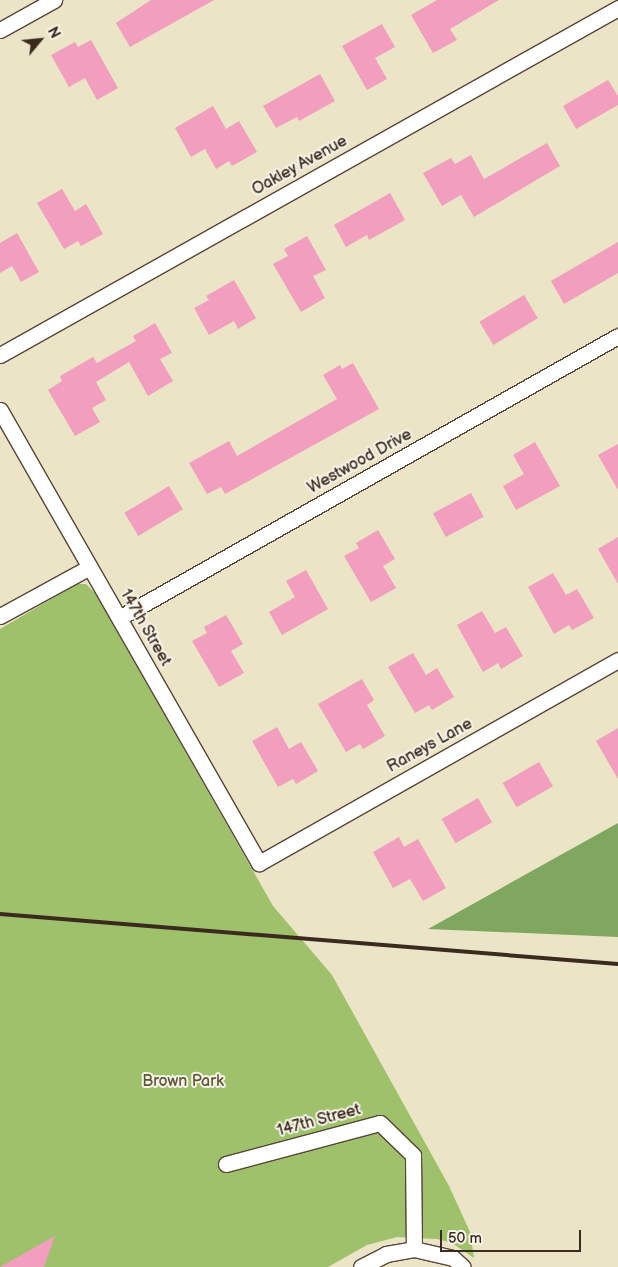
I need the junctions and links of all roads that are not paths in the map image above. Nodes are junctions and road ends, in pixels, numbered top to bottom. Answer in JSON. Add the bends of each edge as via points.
{"nodes":[{"id":1,"x":54,"y":0,"type":"edge"},
{"id":2,"x":618,"y":8,"type":"edge"},
{"id":3,"x":0,"y":30,"type":"edge"},
{"id":4,"x":618,"y":336,"type":"edge"},
{"id":5,"x":0,"y":355,"type":"edge"},
{"id":6,"x":0,"y":410,"type":"edge"},
{"id":7,"x":90,"y":567,"type":"junction"},
{"id":8,"x":0,"y":616,"type":"edge"},
{"id":9,"x":119,"y":618,"type":"junction"},
{"id":10,"x":618,"y":660,"type":"edge"},
{"id":11,"x":259,"y":863,"type":"joint"},
{"id":12,"x":226,"y":1164,"type":"dead end"},
{"id":13,"x":414,"y":1249,"type":"junction"},
{"id":14,"x":361,"y":1267,"type":"edge"},
{"id":15,"x":462,"y":1267,"type":"edge"}],
"edges":[{"from":1,"to":3,"type":"street"},
{"from":2,"to":5,"type":"street","name":"Oakley Avenue"},
{"from":4,"to":9,"type":"street","name":"Westwood Drive"},
{"from":6,"to":7,"type":"street","name":"147th Street"},
{"from":7,"to":8,"type":"street"},
{"from":7,"to":9,"type":"street","name":"147th Street"},
{"from":9,"to":11,"type":"street","name":"147th Street"},
{"from":10,"to":11,"type":"street","name":"Raneys Lane"},
{"from":12,"to":13,"type":"street","name":"147th Street","via":[[380,1123],[413,1155]]},
{"from":13,"to":14,"type":"street","via":[[386,1254]]},
{"from":13,"to":15,"type":"street","via":[[453,1258]]}]}
